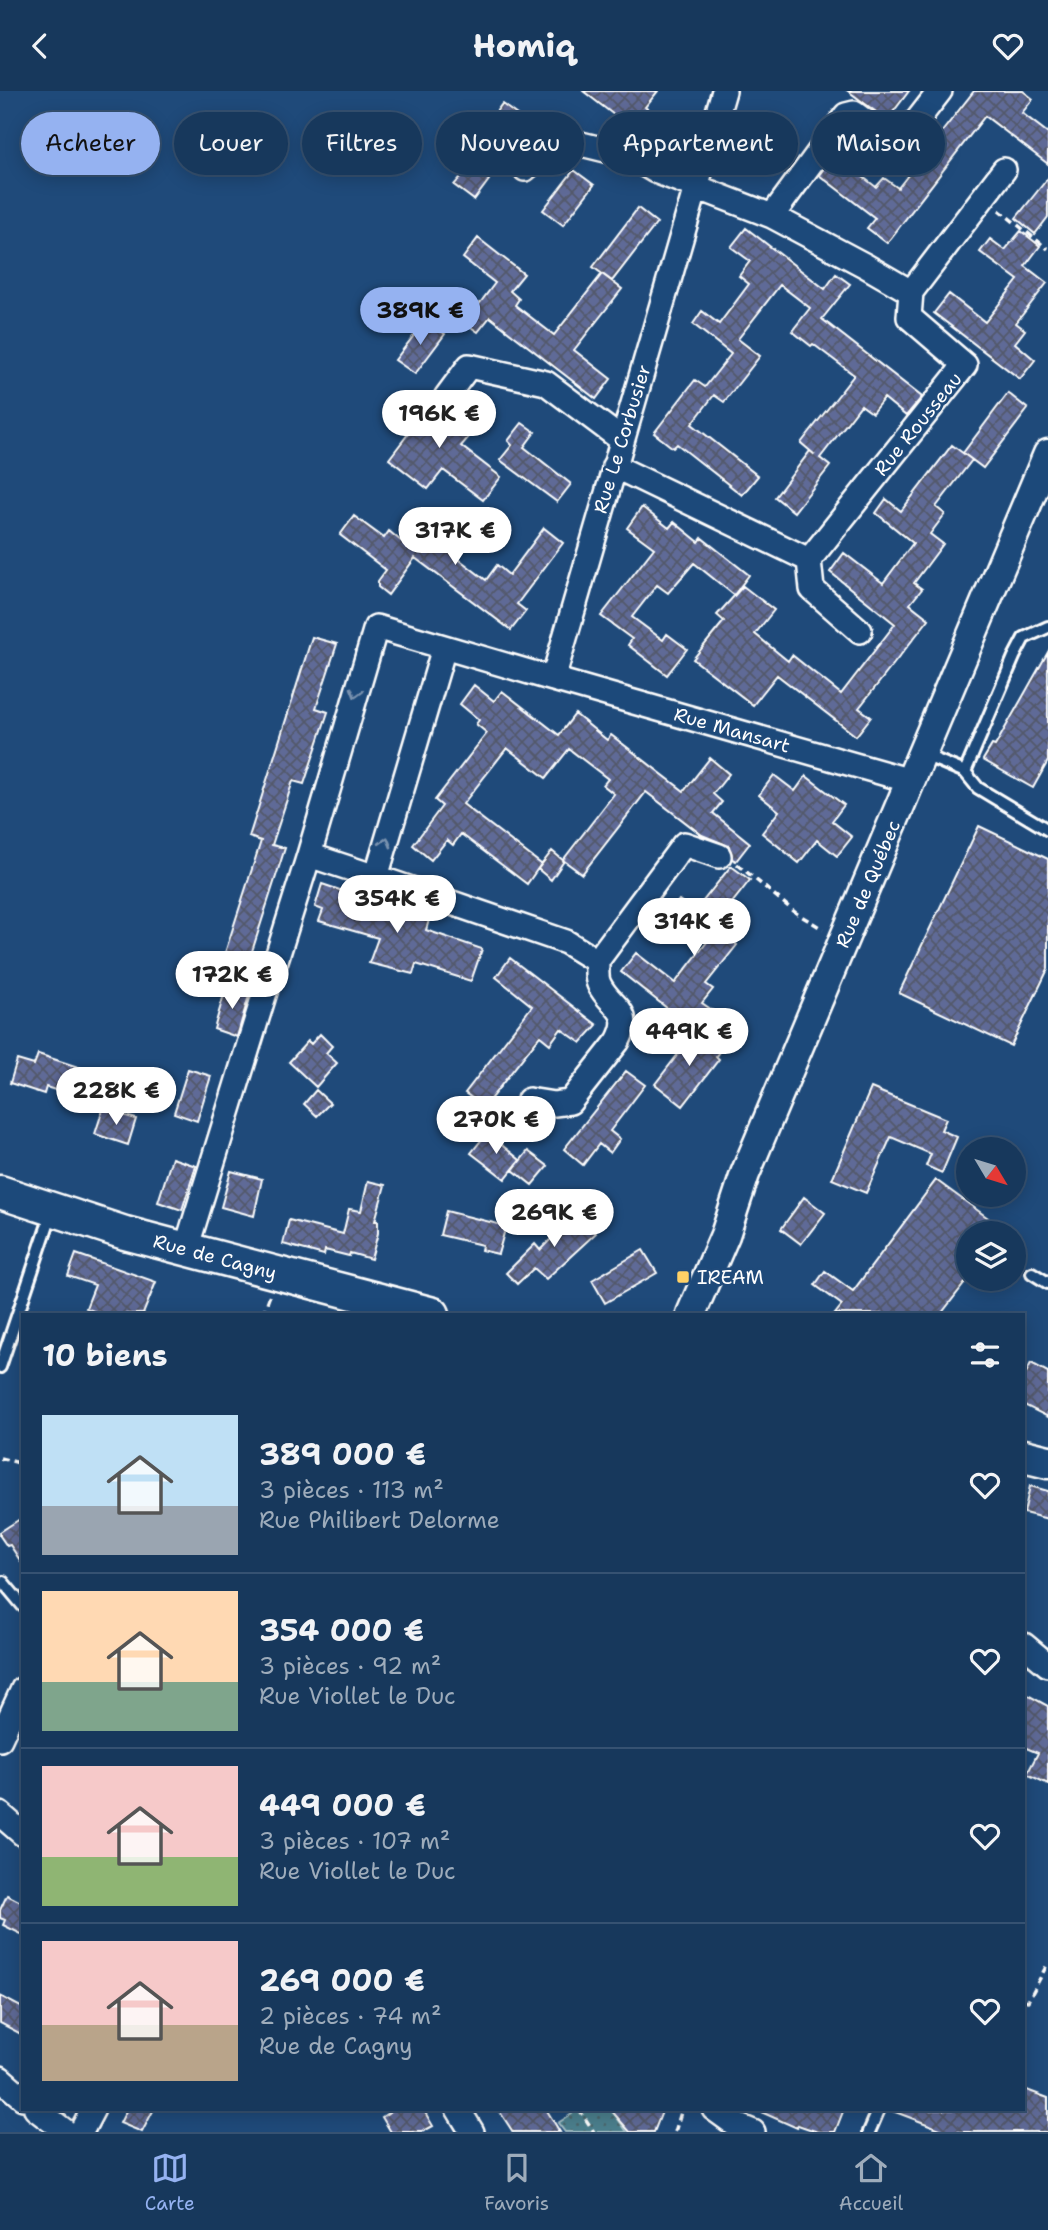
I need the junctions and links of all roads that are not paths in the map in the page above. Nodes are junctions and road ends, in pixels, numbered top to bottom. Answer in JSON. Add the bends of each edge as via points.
{"nodes":[{"id":1,"x":724,"y":91,"type":"edge"},
{"id":2,"x":940,"y":91,"type":"edge"},
{"id":3,"x":584,"y":145,"type":"edge"},
{"id":4,"x":1004,"y":170,"type":"dead end"},
{"id":5,"x":697,"y":188,"type":"junction"},
{"id":6,"x":772,"y":216,"type":"junction"},
{"id":7,"x":911,"y":292,"type":"junction"},
{"id":8,"x":446,"y":397,"type":"dead end"},
{"id":9,"x":622,"y":440,"type":"junction"},
{"id":10,"x":1048,"y":454,"type":"edge"},
{"id":11,"x":614,"y":466,"type":"junction"},
{"id":12,"x":809,"y":560,"type":"junction"},
{"id":13,"x":1048,"y":627,"type":"edge"},
{"id":14,"x":860,"y":631,"type":"dead end"},
{"id":15,"x":444,"y":648,"type":"junction"},
{"id":16,"x":552,"y":679,"type":"junction"},
{"id":17,"x":922,"y":754,"type":"junction"},
{"id":18,"x":965,"y":772,"type":"junction"},
{"id":19,"x":911,"y":781,"type":"junction"},
{"id":20,"x":1048,"y":830,"type":"edge"},
{"id":21,"x":309,"y":855,"type":"junction"},
{"id":22,"x":719,"y":856,"type":"road end"},
{"id":23,"x":376,"y":877,"type":"junction"},
{"id":24,"x":597,"y":961,"type":"junction"},
{"id":25,"x":529,"y":1100,"type":"dead end"},
{"id":26,"x":0,"y":1192,"type":"edge"},
{"id":27,"x":53,"y":1210,"type":"junction"},
{"id":28,"x":186,"y":1249,"type":"junction"},
{"id":29,"x":1032,"y":1273,"type":"dead end"},
{"id":30,"x":1048,"y":1283,"type":"edge"},
{"id":31,"x":429,"y":1313,"type":"edge"},
{"id":32,"x":691,"y":1313,"type":"edge"},
{"id":33,"x":0,"y":1367,"type":"edge"},
{"id":34,"x":1025,"y":1456,"type":"edge"},
{"id":35,"x":1048,"y":1462,"type":"edge"},
{"id":36,"x":3,"y":1581,"type":"dead end"},
{"id":37,"x":21,"y":1604,"type":"edge"},
{"id":38,"x":1025,"y":1646,"type":"edge"},
{"id":39,"x":1048,"y":1665,"type":"edge"},
{"id":40,"x":21,"y":1693,"type":"edge"},
{"id":41,"x":0,"y":1739,"type":"edge"},
{"id":42,"x":0,"y":1814,"type":"edge"},
{"id":43,"x":21,"y":1832,"type":"edge"},
{"id":44,"x":0,"y":2078,"type":"edge"},
{"id":45,"x":21,"y":2096,"type":"edge"},
{"id":46,"x":39,"y":2111,"type":"edge"},
{"id":47,"x":92,"y":2111,"type":"edge"},
{"id":48,"x":459,"y":2111,"type":"edge"},
{"id":49,"x":717,"y":2111,"type":"edge"},
{"id":50,"x":878,"y":2111,"type":"edge"},
{"id":51,"x":66,"y":2132,"type":"edge"},
{"id":52,"x":81,"y":2132,"type":"edge"},
{"id":53,"x":472,"y":2132,"type":"edge"},
{"id":54,"x":753,"y":2132,"type":"edge"},
{"id":55,"x":869,"y":2132,"type":"edge"}],
"edges":[{"from":1,"to":5,"type":"street","name":"Rue Le Corbusier"},
{"from":2,"to":6,"type":"street","via":[[902,140],[892,141],[854,113],[846,115]]},
{"from":3,"to":5,"type":"street","via":[[630,156]]},
{"from":4,"to":7,"type":"street"},
{"from":5,"to":6,"type":"street"},
{"from":5,"to":9,"type":"street","name":"Rue Le Corbusier"},
{"from":6,"to":7,"type":"street"},
{"from":7,"to":12,"type":"street","name":"Rue Rousseau","via":[[909,317],[965,365]]},
{"from":8,"to":9,"type":"street","via":[[469,366],[546,383]]},
{"from":9,"to":11,"type":"street","name":"Rue Le Corbusier"},
{"from":10,"to":17,"type":"street","name":"Rue de Québec"},
{"from":11,"to":12,"type":"street"},
{"from":11,"to":16,"type":"street","name":"Rue Le Corbusier"},
{"from":12,"to":14,"type":"street","via":[[812,589]]},
{"from":13,"to":18,"type":"lane","via":[[1024,638]]},
{"from":15,"to":16,"type":"street"},
{"from":15,"to":21,"type":"street","one_way":true,"via":[[376,627]]},
{"from":23,"to":15,"type":"street","one_way":true},
{"from":16,"to":19,"type":"street","name":"Rue Mansart"},
{"from":17,"to":18,"type":"lane"},
{"from":17,"to":19,"type":"street","name":"Rue de Québec"},
{"from":18,"to":20,"type":"lane","via":[[978,788]]},
{"from":19,"to":32,"type":"street","name":"Rue de Québec"},
{"from":21,"to":23,"type":"street"},
{"from":21,"to":28,"type":"street"},
{"from":22,"to":24,"type":"street","via":[[684,844]]},
{"from":23,"to":24,"type":"street","via":[[566,942]]},
{"from":24,"to":25,"type":"street","via":[[598,982],[625,1017],[624,1029],[569,1102]]},
{"from":26,"to":27,"type":"main road","name":"Rue de Cagny"},
{"from":27,"to":28,"type":"main road","name":"Rue de Cagny"},
{"from":27,"to":33,"type":"lane"},
{"from":28,"to":31,"type":"main road","name":"Rue de Cagny"},
{"from":29,"to":30,"type":"lane"},
{"from":34,"to":35,"type":"main road"},
{"from":36,"to":37,"type":"lane"},
{"from":38,"to":39,"type":"street"},
{"from":40,"to":41,"type":"street"},
{"from":42,"to":43,"type":"street"},
{"from":44,"to":45,"type":"street"},
{"from":46,"to":51,"type":"street"},
{"from":47,"to":52,"type":"street"},
{"from":48,"to":53,"type":"street"},
{"from":49,"to":54,"type":"street"},
{"from":50,"to":55,"type":"lane"}]}
